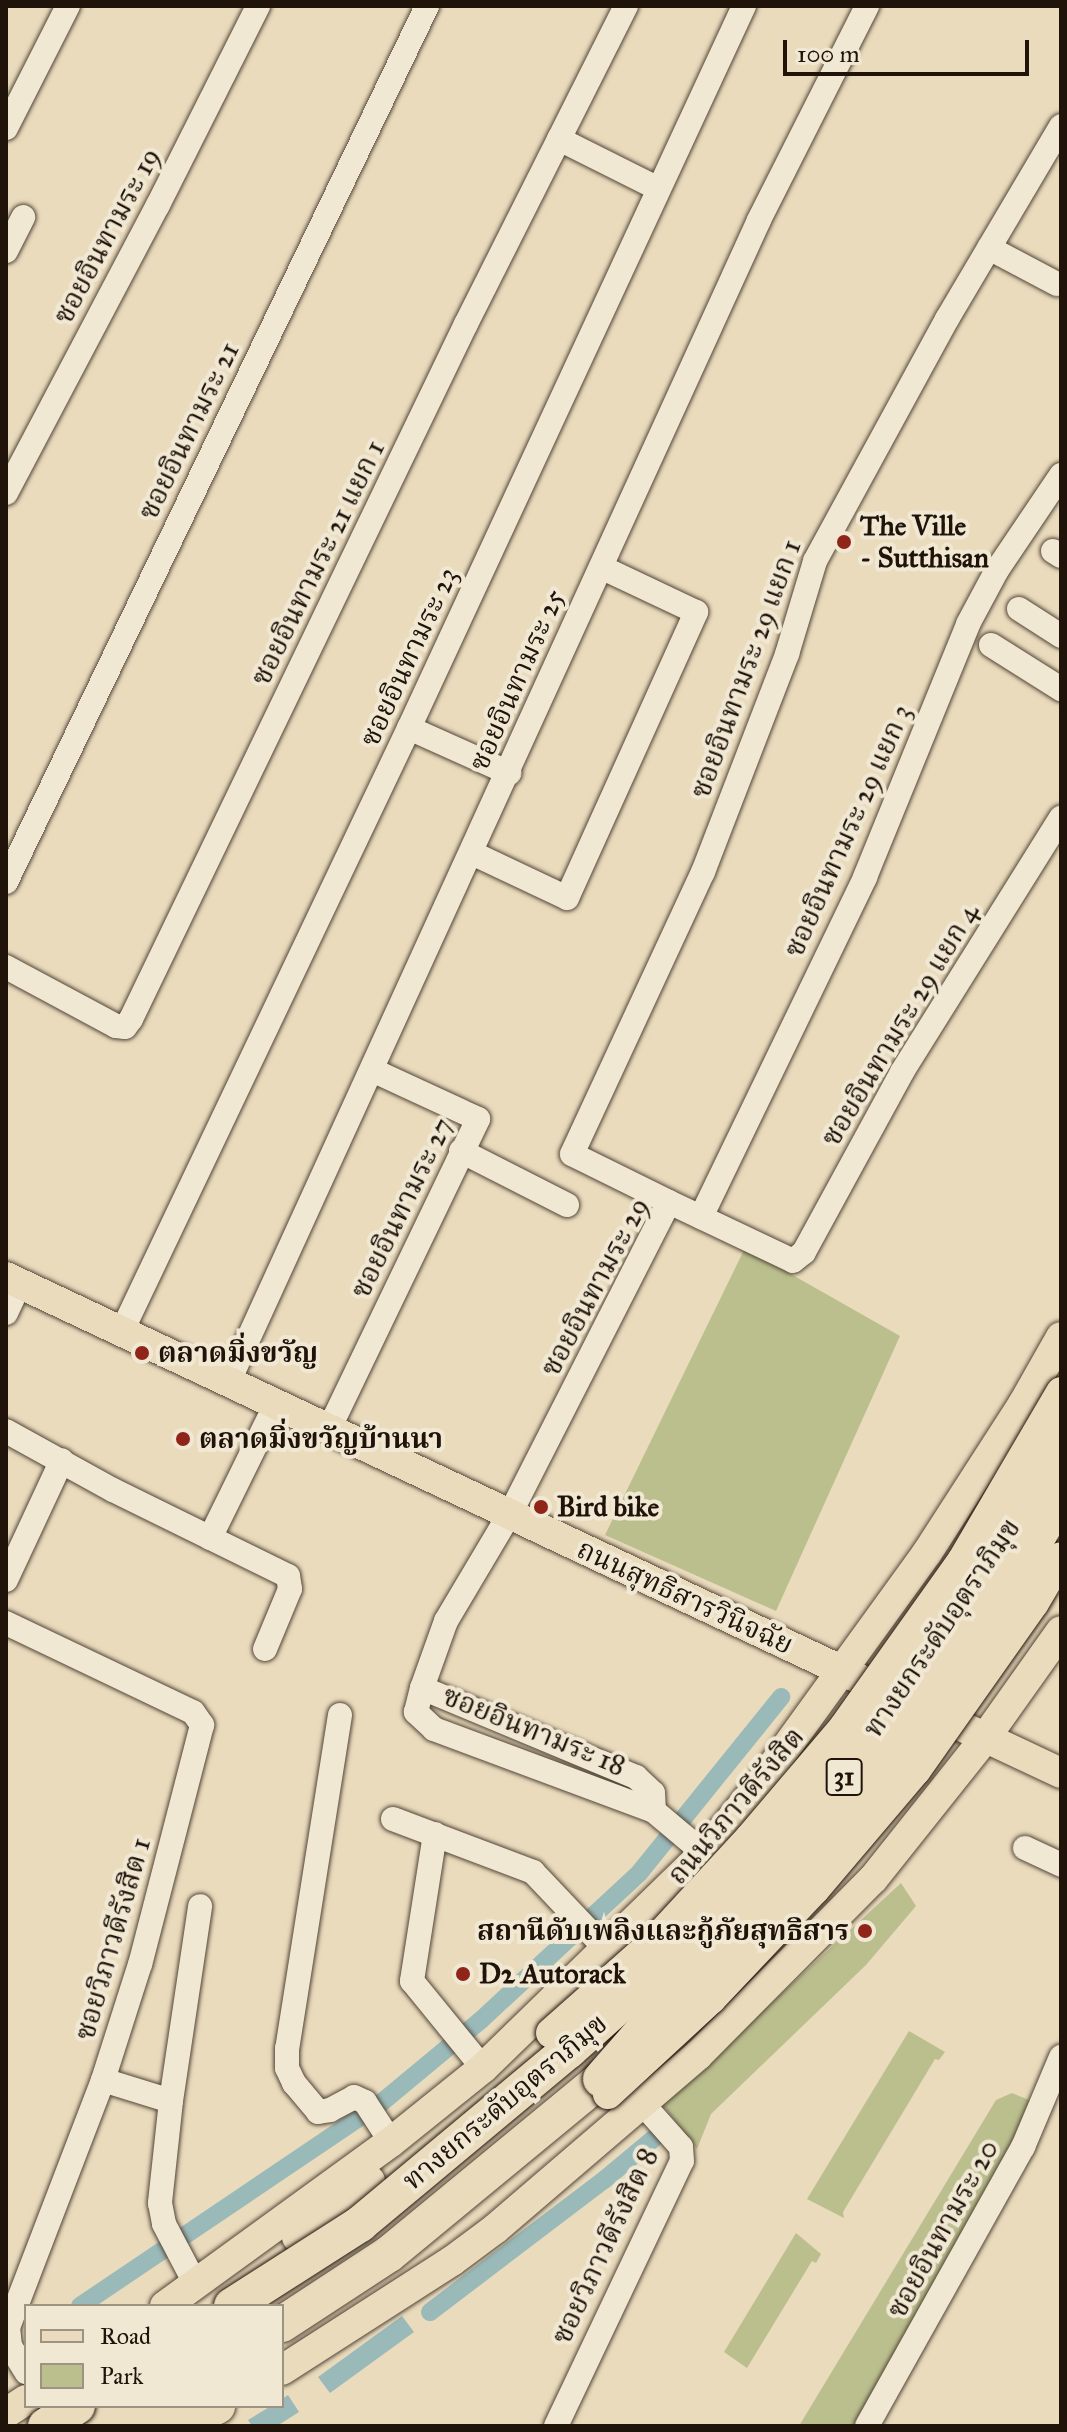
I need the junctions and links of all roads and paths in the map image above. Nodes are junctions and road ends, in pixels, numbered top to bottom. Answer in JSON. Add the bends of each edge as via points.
{"nodes":[{"id":1,"x":68,"y":6,"type":"edge"},
{"id":2,"x":258,"y":6,"type":"edge"},
{"id":3,"x":427,"y":6,"type":"edge"},
{"id":4,"x":626,"y":6,"type":"edge"},
{"id":5,"x":744,"y":6,"type":"edge"},
{"id":6,"x":867,"y":6,"type":"edge"},
{"id":7,"x":1061,"y":126,"type":"edge"},
{"id":8,"x":6,"y":128,"type":"edge"},
{"id":9,"x":559,"y":139,"type":"junction"},
{"id":10,"x":657,"y":188,"type":"junction"},
{"id":11,"x":23,"y":217,"type":"dead end"},
{"id":12,"x":989,"y":248,"type":"junction"},
{"id":13,"x":6,"y":251,"type":"edge"},
{"id":14,"x":1057,"y":284,"type":"dead end"},
{"id":15,"x":1061,"y":475,"type":"edge"},
{"id":16,"x":6,"y":493,"type":"edge"},
{"id":17,"x":601,"y":567,"type":"junction"},
{"id":18,"x":1019,"y":609,"type":"dead end"},
{"id":19,"x":1061,"y":636,"type":"edge"},
{"id":20,"x":991,"y":645,"type":"dead end"},
{"id":21,"x":1061,"y":689,"type":"edge"},
{"id":22,"x":409,"y":728,"type":"junction"},
{"id":23,"x":509,"y":773,"type":"junction"},
{"id":24,"x":1061,"y":818,"type":"edge"},
{"id":25,"x":472,"y":853,"type":"junction"},
{"id":26,"x":6,"y":882,"type":"edge"},
{"id":27,"x":6,"y":967,"type":"edge"},
{"id":28,"x":372,"y":1070,"type":"junction"},
{"id":29,"x":461,"y":1151,"type":"junction"},
{"id":30,"x":669,"y":1202,"type":"junction"},
{"id":31,"x":567,"y":1205,"type":"dead end"},
{"id":32,"x":701,"y":1217,"type":"junction"},
{"id":33,"x":793,"y":1261,"type":"joint"},
{"id":34,"x":13,"y":1280,"type":"edge"},
{"id":35,"x":6,"y":1313,"type":"edge"},
{"id":36,"x":122,"y":1331,"type":"junction"},
{"id":37,"x":1061,"y":1337,"type":"edge"},
{"id":38,"x":229,"y":1381,"type":"junction"},
{"id":39,"x":1061,"y":1392,"type":"edge"},
{"id":40,"x":276,"y":1404,"type":"junction"},
{"id":41,"x":329,"y":1429,"type":"junction"},
{"id":42,"x":6,"y":1431,"type":"edge"},
{"id":43,"x":1061,"y":1442,"type":"edge"},
{"id":44,"x":1061,"y":1454,"type":"edge"},
{"id":45,"x":62,"y":1460,"type":"junction"},
{"id":46,"x":985,"y":1466,"type":"junction"},
{"id":47,"x":1061,"y":1484,"type":"edge"},
{"id":48,"x":1061,"y":1497,"type":"edge"},
{"id":49,"x":508,"y":1515,"type":"junction"},
{"id":50,"x":1061,"y":1531,"type":"edge"},
{"id":51,"x":210,"y":1538,"type":"junction"},
{"id":52,"x":927,"y":1553,"type":"junction"},
{"id":53,"x":1061,"y":1557,"type":"edge"},
{"id":54,"x":6,"y":1580,"type":"edge"},
{"id":55,"x":6,"y":1623,"type":"edge"},
{"id":56,"x":1060,"y":1634,"type":"edge"},
{"id":57,"x":265,"y":1649,"type":"dead end"},
{"id":58,"x":843,"y":1671,"type":"junction"},
{"id":59,"x":422,"y":1688,"type":"junction"},
{"id":60,"x":340,"y":1715,"type":"dead end"},
{"id":61,"x":985,"y":1738,"type":"junction"},
{"id":62,"x":1061,"y":1773,"type":"edge"},
{"id":63,"x":759,"y":1785,"type":"junction"},
{"id":64,"x":393,"y":1819,"type":"dead end"},
{"id":65,"x":435,"y":1834,"type":"junction"},
{"id":66,"x":682,"y":1837,"type":"junction"},
{"id":67,"x":1025,"y":1848,"type":"dead end"},
{"id":68,"x":1061,"y":1865,"type":"edge"},
{"id":69,"x":873,"y":1879,"type":"junction"},
{"id":70,"x":200,"y":1906,"type":"dead end"},
{"id":71,"x":600,"y":1942,"type":"junction"},
{"id":72,"x":804,"y":1952,"type":"junction"},
{"id":73,"x":561,"y":2044,"type":"junction"},
{"id":74,"x":467,"y":2048,"type":"junction"},
{"id":75,"x":1061,"y":2057,"type":"edge"},
{"id":76,"x":103,"y":2080,"type":"junction"},
{"id":77,"x":604,"y":2087,"type":"junction"},
{"id":78,"x":171,"y":2101,"type":"junction"},
{"id":79,"x":641,"y":2102,"type":"junction"},
{"id":80,"x":378,"y":2121,"type":"junction"},
{"id":81,"x":199,"y":2284,"type":"junction"},
{"id":82,"x":168,"y":2304,"type":"edge"},
{"id":83,"x":235,"y":2304,"type":"edge"},
{"id":84,"x":246,"y":2304,"type":"edge"},
{"id":85,"x":275,"y":2304,"type":"edge"},
{"id":86,"x":284,"y":2323,"type":"edge"},
{"id":87,"x":312,"y":2352,"type":"junction"},
{"id":88,"x":24,"y":2369,"type":"edge"},
{"id":89,"x":284,"y":2369,"type":"edge"},
{"id":90,"x":24,"y":2401,"type":"edge"},
{"id":91,"x":76,"y":2408,"type":"edge"},
{"id":92,"x":118,"y":2408,"type":"edge"},
{"id":93,"x":155,"y":2408,"type":"edge"},
{"id":94,"x":213,"y":2408,"type":"edge"},
{"id":95,"x":223,"y":2408,"type":"edge"},
{"id":96,"x":6,"y":2413,"type":"edge"},
{"id":97,"x":874,"y":2423,"type":"edge"},
{"id":98,"x":45,"y":2426,"type":"edge"},
{"id":99,"x":91,"y":2426,"type":"edge"},
{"id":100,"x":131,"y":2426,"type":"edge"},
{"id":101,"x":177,"y":2426,"type":"edge"},
{"id":102,"x":196,"y":2426,"type":"edge"},
{"id":103,"x":556,"y":2426,"type":"edge"}],
"edges":[{"from":1,"to":8,"type":"street"},
{"from":2,"to":16,"type":"street","name":"ซอยอินทามระ 19"},
{"from":3,"to":26,"type":"street","name":"ซอยอินทามระ 21"},
{"from":4,"to":9,"type":"street","name":"ซอยอินทามระ 21 แยก 1"},
{"from":5,"to":10,"type":"street","name":"ซอยอินทามระ 23"},
{"from":6,"to":17,"type":"street","name":"ซอยอินทามระ 25","via":[[759,220]]},
{"from":7,"to":12,"type":"street","name":"ซอยอินทามระ 29 แยก 1"},
{"from":9,"to":10,"type":"street"},
{"from":9,"to":27,"type":"street","name":"ซอยอินทามระ 21 แยก 1","via":[[131,1019],[125,1027],[116,1026]]},
{"from":10,"to":22,"type":"street","name":"ซอยอินทามระ 23"},
{"from":11,"to":13,"type":"street"},
{"from":12,"to":14,"type":"street"},
{"from":12,"to":30,"type":"street","name":"ซอยอินทามระ 29 แยก 1","via":[[815,561],[787,654],[703,872],[572,1154]]},
{"from":15,"to":32,"type":"street","name":"ซอยอินทามระ 29 แยก 3","via":[[968,624],[865,877]]},
{"from":17,"to":23,"type":"street","name":"ซอยอินทามระ 25"},
{"from":17,"to":25,"type":"street","via":[[696,612],[580,870],[567,898]]},
{"from":18,"to":19,"type":"street"},
{"from":20,"to":21,"type":"street"},
{"from":22,"to":23,"type":"street"},
{"from":22,"to":36,"type":"street","name":"ซอยอินทามระ 23"},
{"from":23,"to":25,"type":"street","name":"ซอยอินทามระ 25"},
{"from":24,"to":33,"type":"street","name":"ซอยอินทามระ 29 แยก 4","via":[[902,1072],[804,1252]]},
{"from":25,"to":28,"type":"street","name":"ซอยอินทามระ 25"},
{"from":28,"to":29,"type":"street","name":"ซอยอินทามระ 27","via":[[478,1119]]},
{"from":28,"to":38,"type":"street","name":"ซอยอินทามระ 25"},
{"from":29,"to":31,"type":"street"},
{"from":29,"to":41,"type":"street","name":"ซอยอินทามระ 27"},
{"from":30,"to":32,"type":"street","name":"ซอยอินทามระ 29"},
{"from":30,"to":49,"type":"street","name":"ซอยอินทามระ 29"},
{"from":32,"to":33,"type":"street","name":"ซอยอินทามระ 29"},
{"from":34,"to":35,"type":"street"},
{"from":34,"to":36,"type":"main road","name":"ถนนสุทธิสารวินิจฉัย"},
{"from":36,"to":38,"type":"main road","name":"ถนนสุทธิสารวินิจฉัย"},
{"from":37,"to":46,"type":"main road","name":"ถนนวิภาวดีรังสิต","number":"31"},
{"from":38,"to":40,"type":"main road","name":"ถนนสุทธิสารวินิจฉัย"},
{"from":39,"to":73,"type":"main road","number":"31","bridge":true,"via":[[962,1561],[844,1727]]},
{"from":40,"to":41,"type":"main road","name":"ถนนสุทธิสารวินิจฉัย"},
{"from":40,"to":51,"type":"street"},
{"from":41,"to":49,"type":"main road","name":"ถนนสุทธิสารวินิจฉัย"},
{"from":42,"to":45,"type":"street"},
{"from":43,"to":83,"type":"highway","name":"ทางยกระดับอุตราภิมุข","number":"31","bridge":true,"via":[[986,1572],[869,1738],[672,1958],[360,2224]]},
{"from":44,"to":73,"type":"highway","name":"ถนนวิภาวดีรังสิต","number":"31","bridge":true,"via":[[989,1577],[872,1744],[765,1870],[674,1963]]},
{"from":45,"to":51,"type":"street"},
{"from":45,"to":54,"type":"street"},
{"from":46,"to":50,"type":"main road","via":[[1009,1503]]},
{"from":46,"to":52,"type":"main road","name":"ถนนวิภาวดีรังสิต","number":"31"},
{"from":47,"to":85,"type":"highway","name":"ทางยกระดับอุตราภิมุข","number":"31","bridge":true,"via":[[1004,1580],[888,1749],[789,1866],[687,1974],[585,2066],[370,2241]]},
{"from":48,"to":77,"type":"highway","number":"31","bridge":true,"via":[[1008,1587],[890,1757],[793,1872],[689,1978]]},
{"from":49,"to":58,"type":"main road","name":"ถนนสุทธิสารวินิจฉัย"},
{"from":49,"to":59,"type":"street","name":"ซอยอินทามระ 18","via":[[446,1621]]},
{"from":51,"to":57,"type":"street","via":[[291,1580]]},
{"from":52,"to":56,"type":"main road","via":[[925,1601],[937,1623],[983,1652],[1027,1648]]},
{"from":52,"to":58,"type":"main road","name":"ถนนวิภาวดีรังสิต","number":"31"},
{"from":53,"to":77,"type":"main road","number":"31","bridge":true,"via":[[916,1770],[815,1889],[711,1999]]},
{"from":55,"to":76,"type":"street","name":"ซอยวิภาวดีรังสิต 1","via":[[193,1712],[202,1725],[140,1964]]},
{"from":56,"to":61,"type":"main road","number":"31"},
{"from":58,"to":61,"type":"main road","name":"ถนนสุทธิสารวินิจฉัย"},
{"from":58,"to":63,"type":"main road","name":"ถนนวิภาวดีรังสิต","number":"31"},
{"from":59,"to":66,"type":"street","name":"ซอยอินทามระ 18","via":[[636,1777]]},
{"from":59,"to":66,"type":"street","name":"ซอยอินทามระ 18","via":[[416,1712],[434,1729]]},
{"from":60,"to":80,"type":"street","via":[[287,2068],[318,2112],[347,2098]]},
{"from":61,"to":62,"type":"main road","name":"ถนนสุทธิสารวินิจฉัย"},
{"from":61,"to":69,"type":"main road","number":"31"},
{"from":63,"to":66,"type":"main road","name":"ถนนวิภาวดีรังสิต","number":"31"},
{"from":63,"to":69,"type":"main road","via":[[800,1761],[826,1764],[882,1807],[888,1829]]},
{"from":64,"to":65,"type":"street"},
{"from":65,"to":71,"type":"street","via":[[533,1872]]},
{"from":65,"to":74,"type":"street","via":[[412,1981]]},
{"from":66,"to":71,"type":"main road","name":"ถนนวิภาวดีรังสิต","number":"31"},
{"from":66,"to":72,"type":"main road","via":[[735,1860],[797,1916]]},
{"from":67,"to":68,"type":"street"},
{"from":69,"to":72,"type":"main road","number":"31"},
{"from":70,"to":78,"type":"street"},
{"from":71,"to":74,"type":"main road","name":"ถนนวิภาวดีรังสิต","number":"31"},
{"from":72,"to":79,"type":"main road","number":"31","via":[[698,2055]]},
{"from":73,"to":81,"type":"main road","number":"31","via":[[312,2226],[271,2253]]},
{"from":73,"to":84,"type":"highway","name":"ถนนวิภาวดีรังสิต","number":"31","via":[[362,2230]]},
{"from":74,"to":80,"type":"main road","name":"ถนนวิภาวดีรังสิต","number":"31"},
{"from":75,"to":97,"type":"street","name":"ซอยอินทามระ 20","via":[[1023,2147]]},
{"from":76,"to":78,"type":"street"},
{"from":76,"to":88,"type":"street","name":"ซอยวิภาวดีรังสิต 1","via":[[8,2327],[10,2346]]},
{"from":77,"to":86,"type":"highway","number":"31","via":[[389,2254]]},
{"from":77,"to":87,"type":"main road","number":"31","via":[[382,2276]]},
{"from":78,"to":81,"type":"street","via":[[160,2203],[164,2224]]},
{"from":79,"to":87,"type":"main road","number":"31","via":[[495,2229]]},
{"from":79,"to":103,"type":"street","name":"ซอยวิภาวดีรังสิต 8","via":[[681,2147],[682,2161]]},
{"from":80,"to":81,"type":"main road","name":"ถนนวิภาวดีรังสิต","number":"31"},
{"from":81,"to":82,"type":"main road","name":"ถนนวิภาวดีรังสิต","number":"31"},
{"from":87,"to":89,"type":"main road","number":"31"},
{"from":90,"to":96,"type":"main road"},
{"from":91,"to":98,"type":"highway","bridge":true},
{"from":92,"to":99,"type":"highway"},
{"from":93,"to":100,"type":"highway"},
{"from":94,"to":101,"type":"highway"},
{"from":95,"to":102,"type":"main road"}]}
